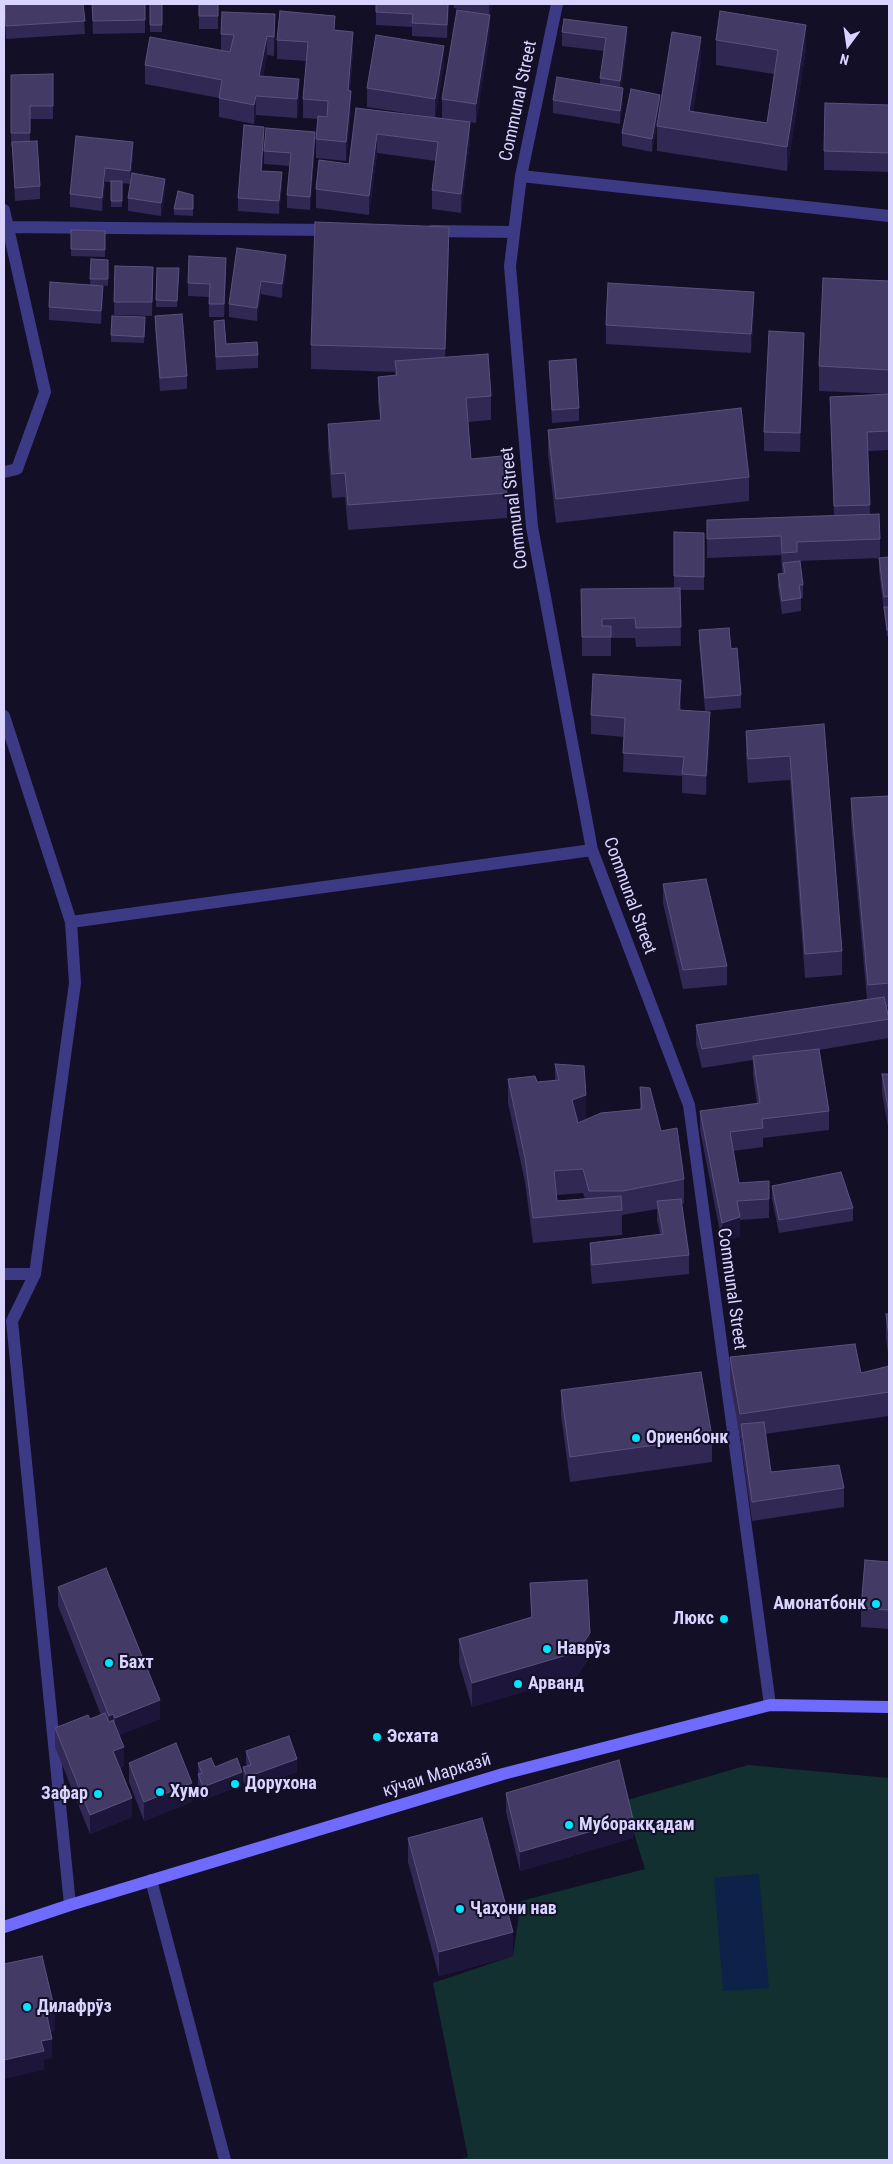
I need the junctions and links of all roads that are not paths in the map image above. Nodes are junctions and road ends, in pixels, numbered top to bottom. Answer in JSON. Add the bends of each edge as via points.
{"nodes":[{"id":1,"x":557,"y":4,"type":"edge"},
{"id":2,"x":521,"y":176,"type":"junction"},
{"id":3,"x":4,"y":210,"type":"edge"},
{"id":4,"x":889,"y":216,"type":"edge"},
{"id":5,"x":7,"y":226,"type":"junction"},
{"id":6,"x":345,"y":230,"type":"edge"},
{"id":7,"x":415,"y":231,"type":"edge"},
{"id":8,"x":514,"y":232,"type":"junction"},
{"id":9,"x":4,"y":472,"type":"edge"},
{"id":10,"x":4,"y":716,"type":"edge"},
{"id":11,"x":592,"y":850,"type":"junction"},
{"id":12,"x":71,"y":922,"type":"junction"},
{"id":13,"x":4,"y":1274,"type":"edge"},
{"id":14,"x":35,"y":1274,"type":"junction"},
{"id":15,"x":770,"y":1705,"type":"junction"},
{"id":16,"x":889,"y":1707,"type":"edge"},
{"id":17,"x":151,"y":1880,"type":"junction"},
{"id":18,"x":70,"y":1905,"type":"junction"},
{"id":19,"x":4,"y":1927,"type":"edge"},
{"id":20,"x":225,"y":2160,"type":"edge"}],
"edges":[{"from":1,"to":2,"type":"street","name":"Communal Street"},
{"from":2,"to":4,"type":"street"},
{"from":2,"to":8,"type":"street","name":"Communal Street"},
{"from":3,"to":5,"type":"street"},
{"from":5,"to":6,"type":"street"},
{"from":5,"to":9,"type":"street","via":[[45,392],[17,469]]},
{"from":7,"to":8,"type":"street"},
{"from":8,"to":11,"type":"street","name":"Communal Street","via":[[510,266],[532,527]]},
{"from":10,"to":12,"type":"street"},
{"from":11,"to":12,"type":"street"},
{"from":11,"to":15,"type":"street","name":"Communal Street","via":[[689,1105]]},
{"from":12,"to":14,"type":"street","via":[[75,983]]},
{"from":13,"to":14,"type":"street"},
{"from":14,"to":18,"type":"street","via":[[12,1321]]},
{"from":15,"to":16,"type":"main road","name":"кӯчаи Марказӣ"},
{"from":15,"to":17,"type":"main road","name":"кӯчаи Марказӣ","via":[[503,1774]]},
{"from":17,"to":18,"type":"main road","name":"кӯчаи Марказӣ"},
{"from":17,"to":20,"type":"street"},
{"from":18,"to":19,"type":"main road","name":"кӯчаи Марказӣ"}]}
